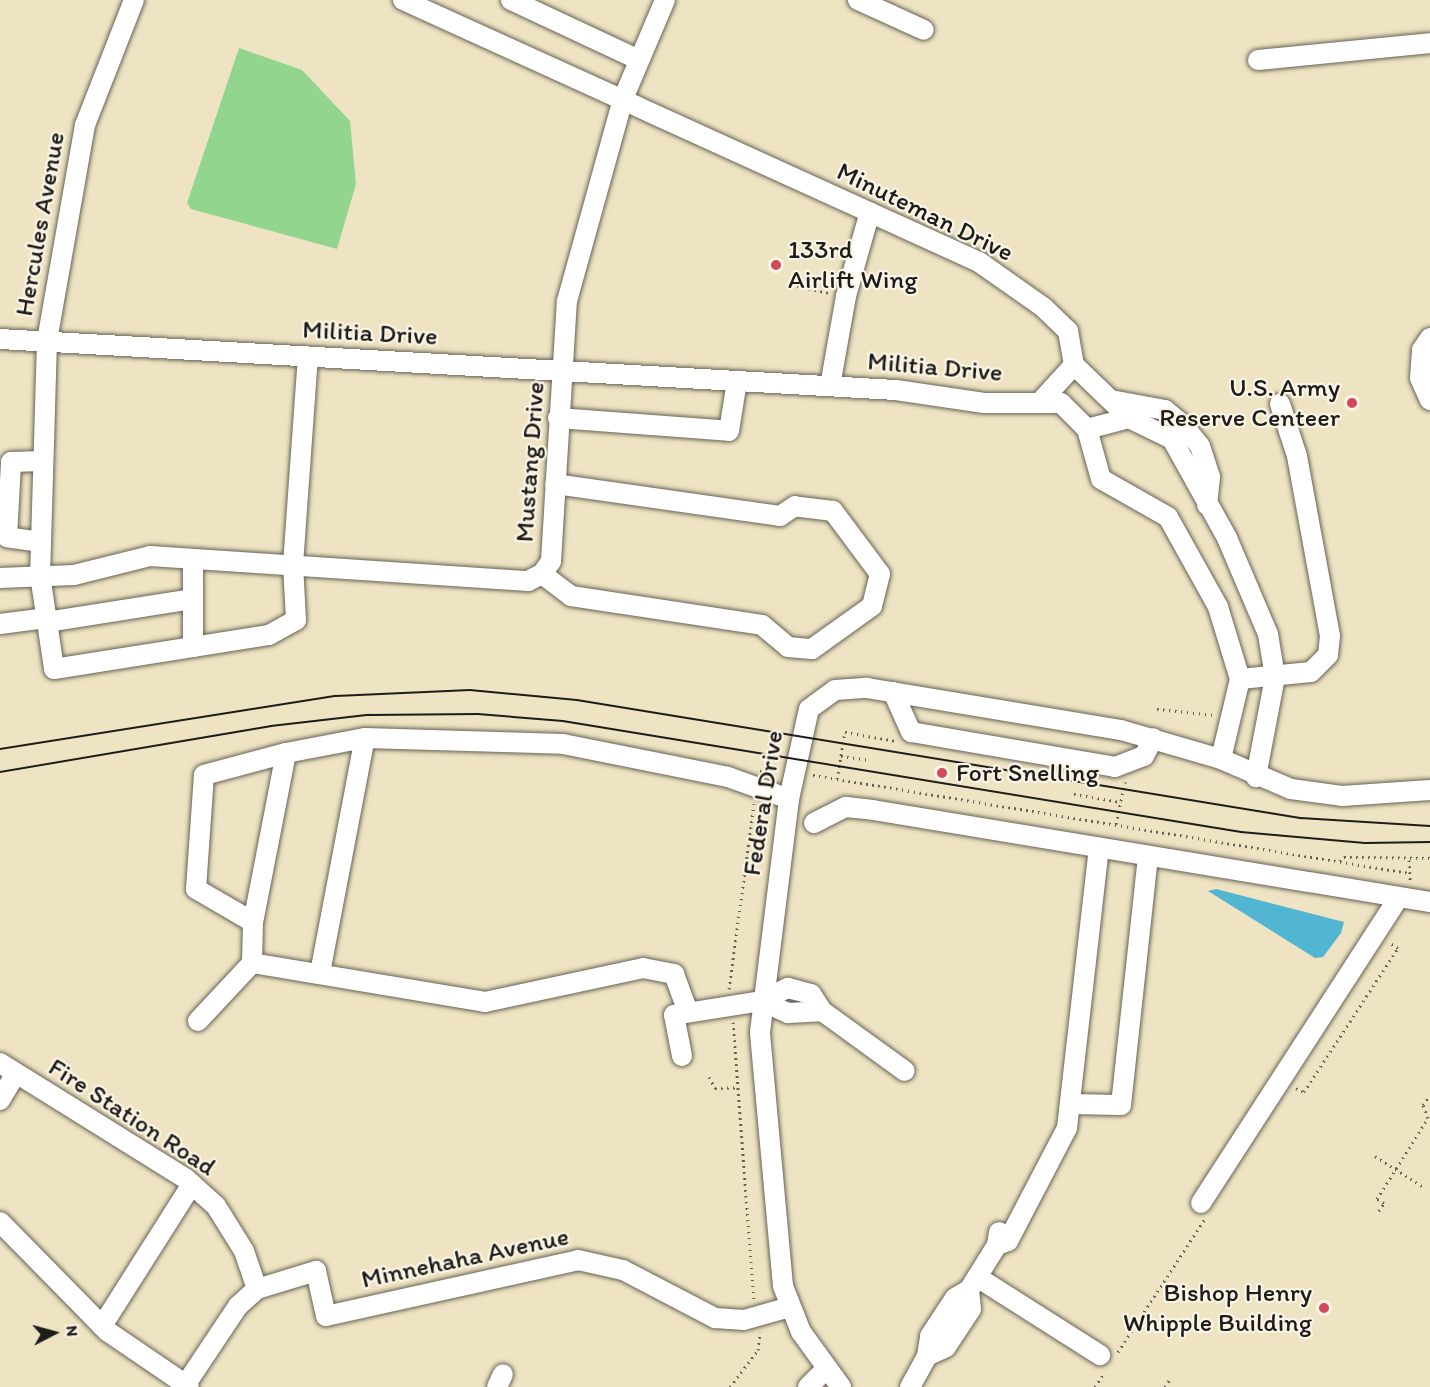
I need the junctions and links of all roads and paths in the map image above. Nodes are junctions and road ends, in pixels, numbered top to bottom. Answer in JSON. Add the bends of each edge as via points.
{"nodes":[{"id":1,"x":134,"y":0,"type":"edge"},
{"id":2,"x":403,"y":0,"type":"edge"},
{"id":3,"x":511,"y":0,"type":"edge"},
{"id":4,"x":665,"y":0,"type":"edge"},
{"id":5,"x":858,"y":0,"type":"edge"},
{"id":6,"x":427,"y":5,"type":"edge"},
{"id":7,"x":924,"y":30,"type":"dead end"},
{"id":8,"x":1430,"y":43,"type":"edge"},
{"id":9,"x":639,"y":60,"type":"junction"},
{"id":10,"x":1258,"y":60,"type":"dead end"},
{"id":11,"x":623,"y":99,"type":"junction"},
{"id":12,"x":870,"y":212,"type":"junction"},
{"id":13,"x":797,"y":286,"type":"dead end"},
{"id":14,"x":846,"y":296,"type":"junction"},
{"id":15,"x":1430,"y":338,"type":"edge"},
{"id":16,"x":0,"y":339,"type":"edge"},
{"id":17,"x":47,"y":341,"type":"junction"},
{"id":18,"x":308,"y":357,"type":"junction"},
{"id":19,"x":1074,"y":365,"type":"junction"},
{"id":20,"x":563,"y":372,"type":"junction"},
{"id":21,"x":737,"y":381,"type":"junction"},
{"id":22,"x":830,"y":386,"type":"junction"},
{"id":23,"x":1043,"y":399,"type":"junction"},
{"id":24,"x":1111,"y":400,"type":"junction"},
{"id":25,"x":1430,"y":400,"type":"edge"},
{"id":26,"x":1280,"y":404,"type":"dead end"},
{"id":27,"x":558,"y":418,"type":"junction"},
{"id":28,"x":1129,"y":418,"type":"junction"},
{"id":29,"x":1087,"y":429,"type":"junction"},
{"id":30,"x":43,"y":461,"type":"junction"},
{"id":31,"x":555,"y":483,"type":"junction"},
{"id":32,"x":1208,"y":505,"type":"junction"},
{"id":33,"x":41,"y":542,"type":"junction"},
{"id":34,"x":193,"y":559,"type":"junction"},
{"id":35,"x":293,"y":566,"type":"junction"},
{"id":36,"x":542,"y":574,"type":"junction"},
{"id":37,"x":40,"y":575,"type":"junction"},
{"id":38,"x":0,"y":578,"type":"edge"},
{"id":39,"x":193,"y":599,"type":"junction"},
{"id":40,"x":47,"y":620,"type":"junction"},
{"id":41,"x":0,"y":624,"type":"edge"},
{"id":42,"x":193,"y":648,"type":"junction"},
{"id":43,"x":1275,"y":677,"type":"junction"},
{"id":44,"x":1240,"y":679,"type":"junction"},
{"id":45,"x":893,"y":692,"type":"junction"},
{"id":46,"x":1157,"y":709,"type":"dead end"},
{"id":47,"x":1234,"y":716,"type":"junction"},
{"id":48,"x":365,"y":738,"type":"junction"},
{"id":49,"x":1153,"y":738,"type":"junction"},
{"id":50,"x":286,"y":753,"type":"junction"},
{"id":51,"x":841,"y":756,"type":"dead end"},
{"id":52,"x":1221,"y":759,"type":"junction"},
{"id":53,"x":868,"y":760,"type":"dead end"},
{"id":54,"x":779,"y":770,"type":"dead end"},
{"id":55,"x":812,"y":775,"type":"dead end"},
{"id":56,"x":1256,"y":777,"type":"junction"},
{"id":57,"x":1125,"y":781,"type":"dead end"},
{"id":58,"x":756,"y":786,"type":"junction"},
{"id":59,"x":1430,"y":790,"type":"edge"},
{"id":60,"x":1074,"y":794,"type":"dead end"},
{"id":61,"x":789,"y":799,"type":"junction"},
{"id":62,"x":1121,"y":802,"type":"junction"},
{"id":63,"x":1116,"y":824,"type":"junction"},
{"id":64,"x":785,"y":831,"type":"junction"},
{"id":65,"x":1100,"y":848,"type":"junction"},
{"id":66,"x":1148,"y":856,"type":"junction"},
{"id":67,"x":1430,"y":858,"type":"edge"},
{"id":68,"x":1340,"y":861,"type":"junction"},
{"id":69,"x":1409,"y":873,"type":"dead end"},
{"id":70,"x":1398,"y":898,"type":"junction"},
{"id":71,"x":1430,"y":902,"type":"edge"},
{"id":72,"x":253,"y":922,"type":"junction"},
{"id":73,"x":252,"y":963,"type":"junction"},
{"id":74,"x":320,"y":973,"type":"junction"},
{"id":75,"x":729,"y":989,"type":"dead end"},
{"id":76,"x":761,"y":1001,"type":"junction"},
{"id":77,"x":688,"y":1012,"type":"junction"},
{"id":78,"x":732,"y":1018,"type":"dead end"},
{"id":79,"x":198,"y":1021,"type":"dead end"},
{"id":80,"x":682,"y":1056,"type":"dead end"},
{"id":81,"x":8,"y":1068,"type":"edge"},
{"id":82,"x":905,"y":1071,"type":"dead end"},
{"id":83,"x":709,"y":1077,"type":"dead end"},
{"id":84,"x":739,"y":1087,"type":"junction"},
{"id":85,"x":1430,"y":1095,"type":"edge"},
{"id":86,"x":0,"y":1100,"type":"edge"},
{"id":87,"x":1070,"y":1104,"type":"junction"},
{"id":88,"x":1376,"y":1156,"type":"dead end"},
{"id":89,"x":1396,"y":1169,"type":"junction"},
{"id":90,"x":192,"y":1184,"type":"junction"},
{"id":91,"x":1422,"y":1186,"type":"dead end"},
{"id":92,"x":1200,"y":1203,"type":"dead end"},
{"id":93,"x":1379,"y":1211,"type":"dead end"},
{"id":94,"x":0,"y":1222,"type":"edge"},
{"id":95,"x":973,"y":1284,"type":"junction"},
{"id":96,"x":257,"y":1289,"type":"junction"},
{"id":97,"x":754,"y":1305,"type":"dead end"},
{"id":98,"x":790,"y":1307,"type":"junction"},
{"id":99,"x":102,"y":1326,"type":"junction"},
{"id":100,"x":761,"y":1328,"type":"dead end"},
{"id":101,"x":1100,"y":1355,"type":"dead end"},
{"id":102,"x":825,"y":1370,"type":"junction"},
{"id":103,"x":1170,"y":1379,"type":"dead end"},
{"id":104,"x":186,"y":1386,"type":"edge"},
{"id":105,"x":730,"y":1387,"type":"edge"},
{"id":106,"x":810,"y":1387,"type":"edge"},
{"id":107,"x":840,"y":1387,"type":"edge"},
{"id":108,"x":910,"y":1387,"type":"edge"},
{"id":109,"x":1165,"y":1387,"type":"edge"}],
"edges":[{"from":1,"to":17,"type":"street","name":"Hercules Avenue","via":[[85,125]]},
{"from":2,"to":6,"type":"street","name":"Minuteman Drive"},
{"from":3,"to":9,"type":"street"},
{"from":4,"to":9,"type":"street","name":"Mustang Drive"},
{"from":5,"to":7,"type":"street"},
{"from":6,"to":11,"type":"street","name":"Minuteman Drive"},
{"from":8,"to":10,"type":"street"},
{"from":9,"to":11,"type":"street","name":"Mustang Drive"},
{"from":11,"to":12,"type":"street","name":"Minuteman Drive"},
{"from":11,"to":20,"type":"street","name":"Mustang Drive","via":[[567,301]]},
{"from":12,"to":14,"type":"street"},
{"from":12,"to":19,"type":"street","name":"Minuteman Drive","via":[[979,262],[1043,307],[1068,331]]},
{"from":13,"to":14,"type":"path"},
{"from":14,"to":22,"type":"street"},
{"from":15,"to":25,"type":"street","via":[[1422,350],[1420,378]]},
{"from":16,"to":17,"type":"street","name":"Militia Drive"},
{"from":17,"to":18,"type":"street","name":"Militia Drive"},
{"from":17,"to":30,"type":"street","name":"Hercules Avenue"},
{"from":18,"to":20,"type":"street","name":"Militia Drive"},
{"from":18,"to":35,"type":"street"},
{"from":19,"to":23,"type":"street"},
{"from":19,"to":24,"type":"street"},
{"from":20,"to":21,"type":"street","name":"Militia Drive"},
{"from":20,"to":27,"type":"street","name":"Mustang Drive"},
{"from":21,"to":22,"type":"street","name":"Militia Drive"},
{"from":21,"to":27,"type":"street","via":[[729,431]]},
{"from":22,"to":23,"type":"street","name":"Militia Drive","via":[[984,403]]},
{"from":23,"to":29,"type":"street","name":"Militia Drive","via":[[1060,403]]},
{"from":24,"to":28,"type":"street"},
{"from":24,"to":32,"type":"street","via":[[1165,410],[1183,425],[1204,456],[1210,477]]},
{"from":26,"to":43,"type":"street","via":[[1298,456],[1330,636],[1322,665]]},
{"from":27,"to":31,"type":"street","name":"Mustang Drive"},
{"from":28,"to":29,"type":"street"},
{"from":28,"to":32,"type":"street","via":[[1172,439]]},
{"from":29,"to":44,"type":"street","via":[[1101,479],[1153,506],[1180,534],[1230,634]]},
{"from":30,"to":33,"type":"street","name":"Hercules Avenue"},
{"from":30,"to":33,"type":"street","via":[[11,462],[7,537]]},
{"from":31,"to":36,"type":"street","name":"Mustang Drive","via":[[551,561]]},
{"from":31,"to":36,"type":"street","via":[[780,516],[795,506],[833,511],[880,574],[872,606],[812,650],[788,647],[762,625],[571,596]]},
{"from":32,"to":43,"type":"street","via":[[1258,607]]},
{"from":33,"to":37,"type":"street","name":"Hercules Avenue"},
{"from":34,"to":35,"type":"street","name":"Mustang Drive"},
{"from":34,"to":37,"type":"street","name":"Mustang Drive","via":[[150,556],[74,575]]},
{"from":34,"to":39,"type":"street"},
{"from":35,"to":36,"type":"street","name":"Mustang Drive","via":[[528,581]]},
{"from":35,"to":42,"type":"street","via":[[296,620],[269,635]]},
{"from":37,"to":38,"type":"street","name":"Mustang Drive"},
{"from":37,"to":40,"type":"street","name":"Hercules Avenue"},
{"from":39,"to":40,"type":"street"},
{"from":39,"to":42,"type":"street"},
{"from":40,"to":41,"type":"street"},
{"from":40,"to":42,"type":"street","name":"Hercules Avenue","via":[[54,669]]},
{"from":43,"to":44,"type":"street"},
{"from":43,"to":56,"type":"street"},
{"from":44,"to":47,"type":"street"},
{"from":45,"to":49,"type":"street","name":"Federal Drive"},
{"from":45,"to":49,"type":"street","via":[[911,732],[1115,767],[1144,756]]},
{"from":45,"to":61,"type":"street","name":"Federal Drive","via":[[848,687],[809,709]]},
{"from":46,"to":47,"type":"path"},
{"from":47,"to":52,"type":"street"},
{"from":48,"to":50,"type":"street"},
{"from":48,"to":58,"type":"street","via":[[563,744]]},
{"from":48,"to":74,"type":"street"},
{"from":49,"to":52,"type":"street","name":"Federal Drive"},
{"from":50,"to":72,"type":"street"},
{"from":50,"to":72,"type":"street","via":[[204,775],[196,889]]},
{"from":51,"to":53,"type":"path"},
{"from":52,"to":56,"type":"street","name":"Federal Drive"},
{"from":54,"to":58,"type":"path","via":[[760,767]]},
{"from":55,"to":63,"type":"path"},
{"from":56,"to":59,"type":"street","name":"Federal Drive","via":[[1342,796]]},
{"from":57,"to":62,"type":"path"},
{"from":58,"to":61,"type":"street"},
{"from":58,"to":75,"type":"path"},
{"from":60,"to":62,"type":"path"},
{"from":61,"to":64,"type":"street","name":"Federal Drive"},
{"from":62,"to":63,"type":"path"},
{"from":63,"to":68,"type":"path"},
{"from":64,"to":65,"type":"street","via":[[814,823],[846,807]]},
{"from":64,"to":76,"type":"street","name":"Federal Drive"},
{"from":65,"to":66,"type":"street"},
{"from":65,"to":87,"type":"street"},
{"from":66,"to":70,"type":"street"},
{"from":66,"to":87,"type":"street","via":[[1121,1105]]},
{"from":67,"to":68,"type":"path","via":[[1344,857]]},
{"from":68,"to":69,"type":"path"},
{"from":70,"to":71,"type":"street"},
{"from":70,"to":92,"type":"street"},
{"from":72,"to":73,"type":"street"},
{"from":73,"to":74,"type":"street"},
{"from":73,"to":79,"type":"street"},
{"from":74,"to":77,"type":"street","via":[[485,1002],[643,968],[674,974]]},
{"from":76,"to":77,"type":"street"},
{"from":76,"to":82,"type":"street","via":[[788,988],[811,994],[822,1011],[851,1034],[897,1053]]},
{"from":76,"to":98,"type":"street","name":"Federal Drive","via":[[779,1260]]},
{"from":77,"to":80,"type":"street","via":[[674,1015]]},
{"from":78,"to":84,"type":"path"},
{"from":81,"to":86,"type":"street"},
{"from":81,"to":90,"type":"street","name":"Fire Station Road"},
{"from":83,"to":84,"type":"path","via":[[715,1088]]},
{"from":84,"to":97,"type":"path"},
{"from":85,"to":89,"type":"path","via":[[1424,1105],[1428,1118]]},
{"from":87,"to":95,"type":"street","via":[[1062,1145],[1016,1217],[1008,1241],[997,1245]]},
{"from":88,"to":89,"type":"path"},
{"from":89,"to":91,"type":"path"},
{"from":89,"to":93,"type":"path","via":[[1377,1199],[1384,1203]]},
{"from":90,"to":96,"type":"street","name":"Fire Station Road","via":[[216,1206],[244,1251]]},
{"from":90,"to":99,"type":"street"},
{"from":94,"to":99,"type":"street"},
{"from":95,"to":101,"type":"street"},
{"from":95,"to":108,"type":"street","via":[[971,1309],[946,1347],[927,1356]]},
{"from":96,"to":98,"type":"street","name":"Minnehaha Avenue","via":[[316,1271],[326,1316],[578,1260],[623,1270],[715,1318],[744,1320]]},
{"from":96,"to":104,"type":"street","via":[[238,1306]]},
{"from":98,"to":102,"type":"street","name":"Federal Drive"},
{"from":99,"to":104,"type":"street"},
{"from":100,"to":105,"type":"path","via":[[758,1350]]},
{"from":102,"to":106,"type":"street"},
{"from":102,"to":107,"type":"street","name":"Federal Drive"},
{"from":103,"to":109,"type":"path"}]}
